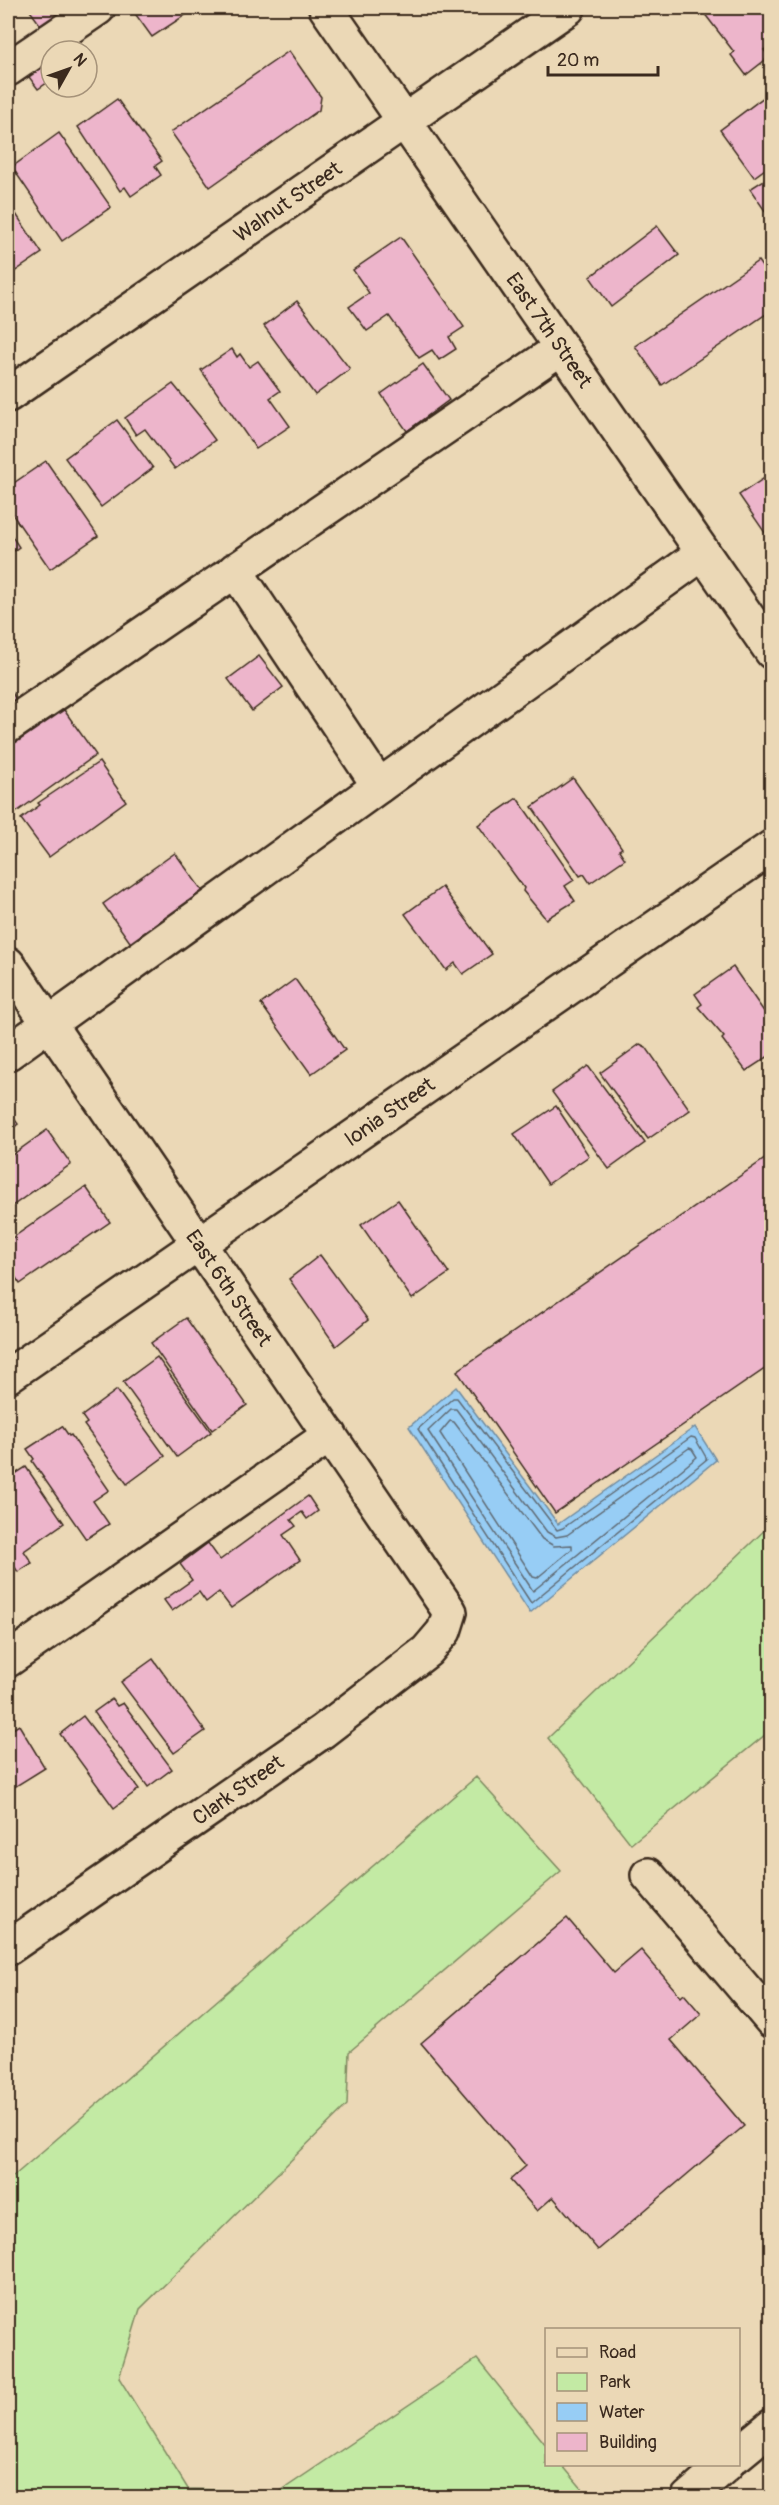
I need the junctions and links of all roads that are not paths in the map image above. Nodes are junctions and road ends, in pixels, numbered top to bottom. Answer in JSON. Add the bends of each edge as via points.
{"nodes":[{"id":1,"x":98,"y":8,"type":"edge"},
{"id":2,"x":326,"y":8,"type":"edge"},
{"id":3,"x":568,"y":8,"type":"edge"},
{"id":4,"x":8,"y":69,"type":"edge"},
{"id":5,"x":405,"y":122,"type":"junction"},
{"id":6,"x":561,"y":348,"type":"junction"},
{"id":7,"x":8,"y":395,"type":"edge"},
{"id":8,"x":703,"y":553,"type":"junction"},
{"id":9,"x":235,"y":570,"type":"junction"},
{"id":10,"x":771,"y":652,"type":"edge"},
{"id":11,"x":8,"y":726,"type":"edge"},
{"id":12,"x":380,"y":786,"type":"junction"},
{"id":13,"x":771,"y":847,"type":"edge"},
{"id":14,"x":8,"y":964,"type":"edge"},
{"id":15,"x":49,"y":1024,"type":"junction"},
{"id":16,"x":8,"y":1053,"type":"edge"},
{"id":17,"x":201,"y":1244,"type":"junction"},
{"id":18,"x":8,"y":1376,"type":"edge"},
{"id":19,"x":330,"y":1435,"type":"junction"},
{"id":20,"x":450,"y":1612,"type":"joint"},
{"id":21,"x":8,"y":1660,"type":"edge"},
{"id":22,"x":648,"y":1875,"type":"dead end"},
{"id":23,"x":8,"y":1948,"type":"edge"},
{"id":24,"x":771,"y":2022,"type":"edge"},
{"id":25,"x":771,"y":2428,"type":"edge"},
{"id":26,"x":740,"y":2452,"type":"edge"},
{"id":27,"x":725,"y":2466,"type":"edge"},
{"id":28,"x":688,"y":2498,"type":"edge"}],
"edges":[{"from":1,"to":4,"type":"street"},
{"from":2,"to":5,"type":"street","name":"East 7th Street"},
{"from":3,"to":5,"type":"street","name":"Walnut Street"},
{"from":5,"to":6,"type":"street","name":"East 7th Street"},
{"from":5,"to":7,"type":"street","name":"Walnut Street"},
{"from":6,"to":8,"type":"street","name":"East 7th Street"},
{"from":6,"to":9,"type":"street"},
{"from":8,"to":10,"type":"street","name":"East 7th Street"},
{"from":8,"to":12,"type":"street"},
{"from":9,"to":11,"type":"street"},
{"from":9,"to":12,"type":"street"},
{"from":12,"to":15,"type":"street"},
{"from":13,"to":17,"type":"street","name":"Ionia Street"},
{"from":14,"to":15,"type":"street","name":"East 6th Street"},
{"from":15,"to":16,"type":"street"},
{"from":15,"to":17,"type":"street","name":"East 6th Street"},
{"from":17,"to":18,"type":"street","name":"Ionia Street"},
{"from":17,"to":19,"type":"street","name":"East 6th Street"},
{"from":19,"to":20,"type":"street","name":"East 6th Street"},
{"from":19,"to":21,"type":"street"},
{"from":20,"to":23,"type":"street","name":"Clark Street","via":[[444,1631],[427,1652],[323,1731]]},
{"from":22,"to":24,"type":"street"},
{"from":25,"to":26,"type":"street"},
{"from":27,"to":28,"type":"street"}]}
